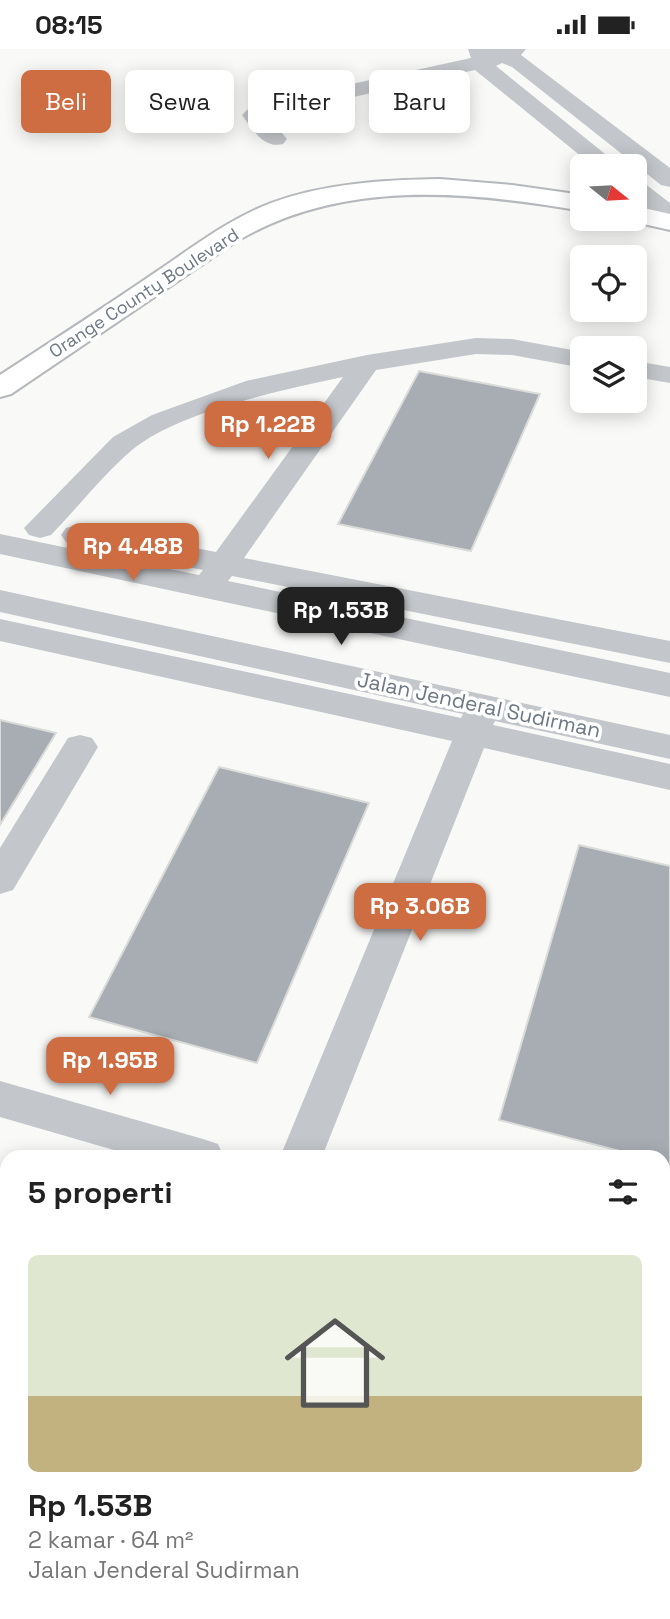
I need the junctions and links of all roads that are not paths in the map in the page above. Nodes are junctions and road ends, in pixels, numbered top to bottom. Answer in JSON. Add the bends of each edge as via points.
{"nodes":[{"id":1,"x":511,"y":52,"type":"edge"},
{"id":2,"x":481,"y":53,"type":"edge"},
{"id":3,"x":275,"y":139,"type":"dead end"},
{"id":4,"x":593,"y":154,"type":"edge"},
{"id":5,"x":670,"y":180,"type":"edge"},
{"id":6,"x":648,"y":198,"type":"edge"},
{"id":7,"x":570,"y":201,"type":"edge"},
{"id":8,"x":670,"y":215,"type":"edge"},
{"id":9,"x":648,"y":217,"type":"edge"},
{"id":10,"x":670,"y":222,"type":"edge"},
{"id":11,"x":570,"y":358,"type":"edge"},
{"id":12,"x":367,"y":363,"type":"junction"},
{"id":13,"x":647,"y":371,"type":"edge"},
{"id":14,"x":670,"y":375,"type":"edge"},
{"id":15,"x":0,"y":388,"type":"edge"},
{"id":16,"x":0,"y":527,"type":"edge"},
{"id":17,"x":40,"y":529,"type":"junction"},
{"id":18,"x":0,"y":544,"type":"edge"},
{"id":19,"x":153,"y":549,"type":"junction"},
{"id":20,"x":227,"y":563,"type":"junction"},
{"id":21,"x":99,"y":565,"type":"junction"},
{"id":22,"x":205,"y":588,"type":"junction"},
{"id":23,"x":0,"y":601,"type":"edge"},
{"id":24,"x":0,"y":630,"type":"edge"},
{"id":25,"x":670,"y":652,"type":"edge"},
{"id":26,"x":670,"y":685,"type":"edge"},
{"id":27,"x":478,"y":719,"type":"junction"},
{"id":28,"x":80,"y":747,"type":"dead end"},
{"id":29,"x":670,"y":747,"type":"edge"},
{"id":30,"x":670,"y":777,"type":"edge"},
{"id":31,"x":0,"y":880,"type":"edge"},
{"id":32,"x":0,"y":1098,"type":"edge"},
{"id":33,"x":179,"y":1150,"type":"edge"},
{"id":34,"x":304,"y":1150,"type":"edge"}],
"edges":[{"from":1,"to":2,"type":"street"},
{"from":1,"to":5,"type":"street"},
{"from":2,"to":3,"type":"street","via":[[259,111],[254,115]]},
{"from":2,"to":4,"type":"street","via":[[486,69]]},
{"from":6,"to":8,"type":"street"},
{"from":7,"to":15,"type":"main road","name":"Orange County Boulevard","via":[[440,188],[357,191],[296,204],[232,233]]},
{"from":9,"to":10,"type":"main road"},
{"from":11,"to":12,"type":"street","via":[[476,346]]},
{"from":12,"to":17,"type":"street","via":[[246,390],[162,421],[123,443]]},
{"from":12,"to":20,"type":"street"},
{"from":13,"to":14,"type":"street"},
{"from":16,"to":17,"type":"street"},
{"from":17,"to":19,"type":"street"},
{"from":18,"to":21,"type":"street"},
{"from":19,"to":20,"type":"street"},
{"from":19,"to":21,"type":"street"},
{"from":20,"to":22,"type":"street"},
{"from":20,"to":25,"type":"street"},
{"from":21,"to":22,"type":"street"},
{"from":22,"to":26,"type":"street"},
{"from":23,"to":27,"type":"street","name":"Jalan Jenderal Sudirman"},
{"from":24,"to":27,"type":"street","via":[[199,675]]},
{"from":27,"to":29,"type":"street","name":"Jalan Jenderal Sudirman"},
{"from":27,"to":30,"type":"street"},
{"from":27,"to":34,"type":"street"},
{"from":28,"to":31,"type":"street"},
{"from":32,"to":33,"type":"street"}]}
